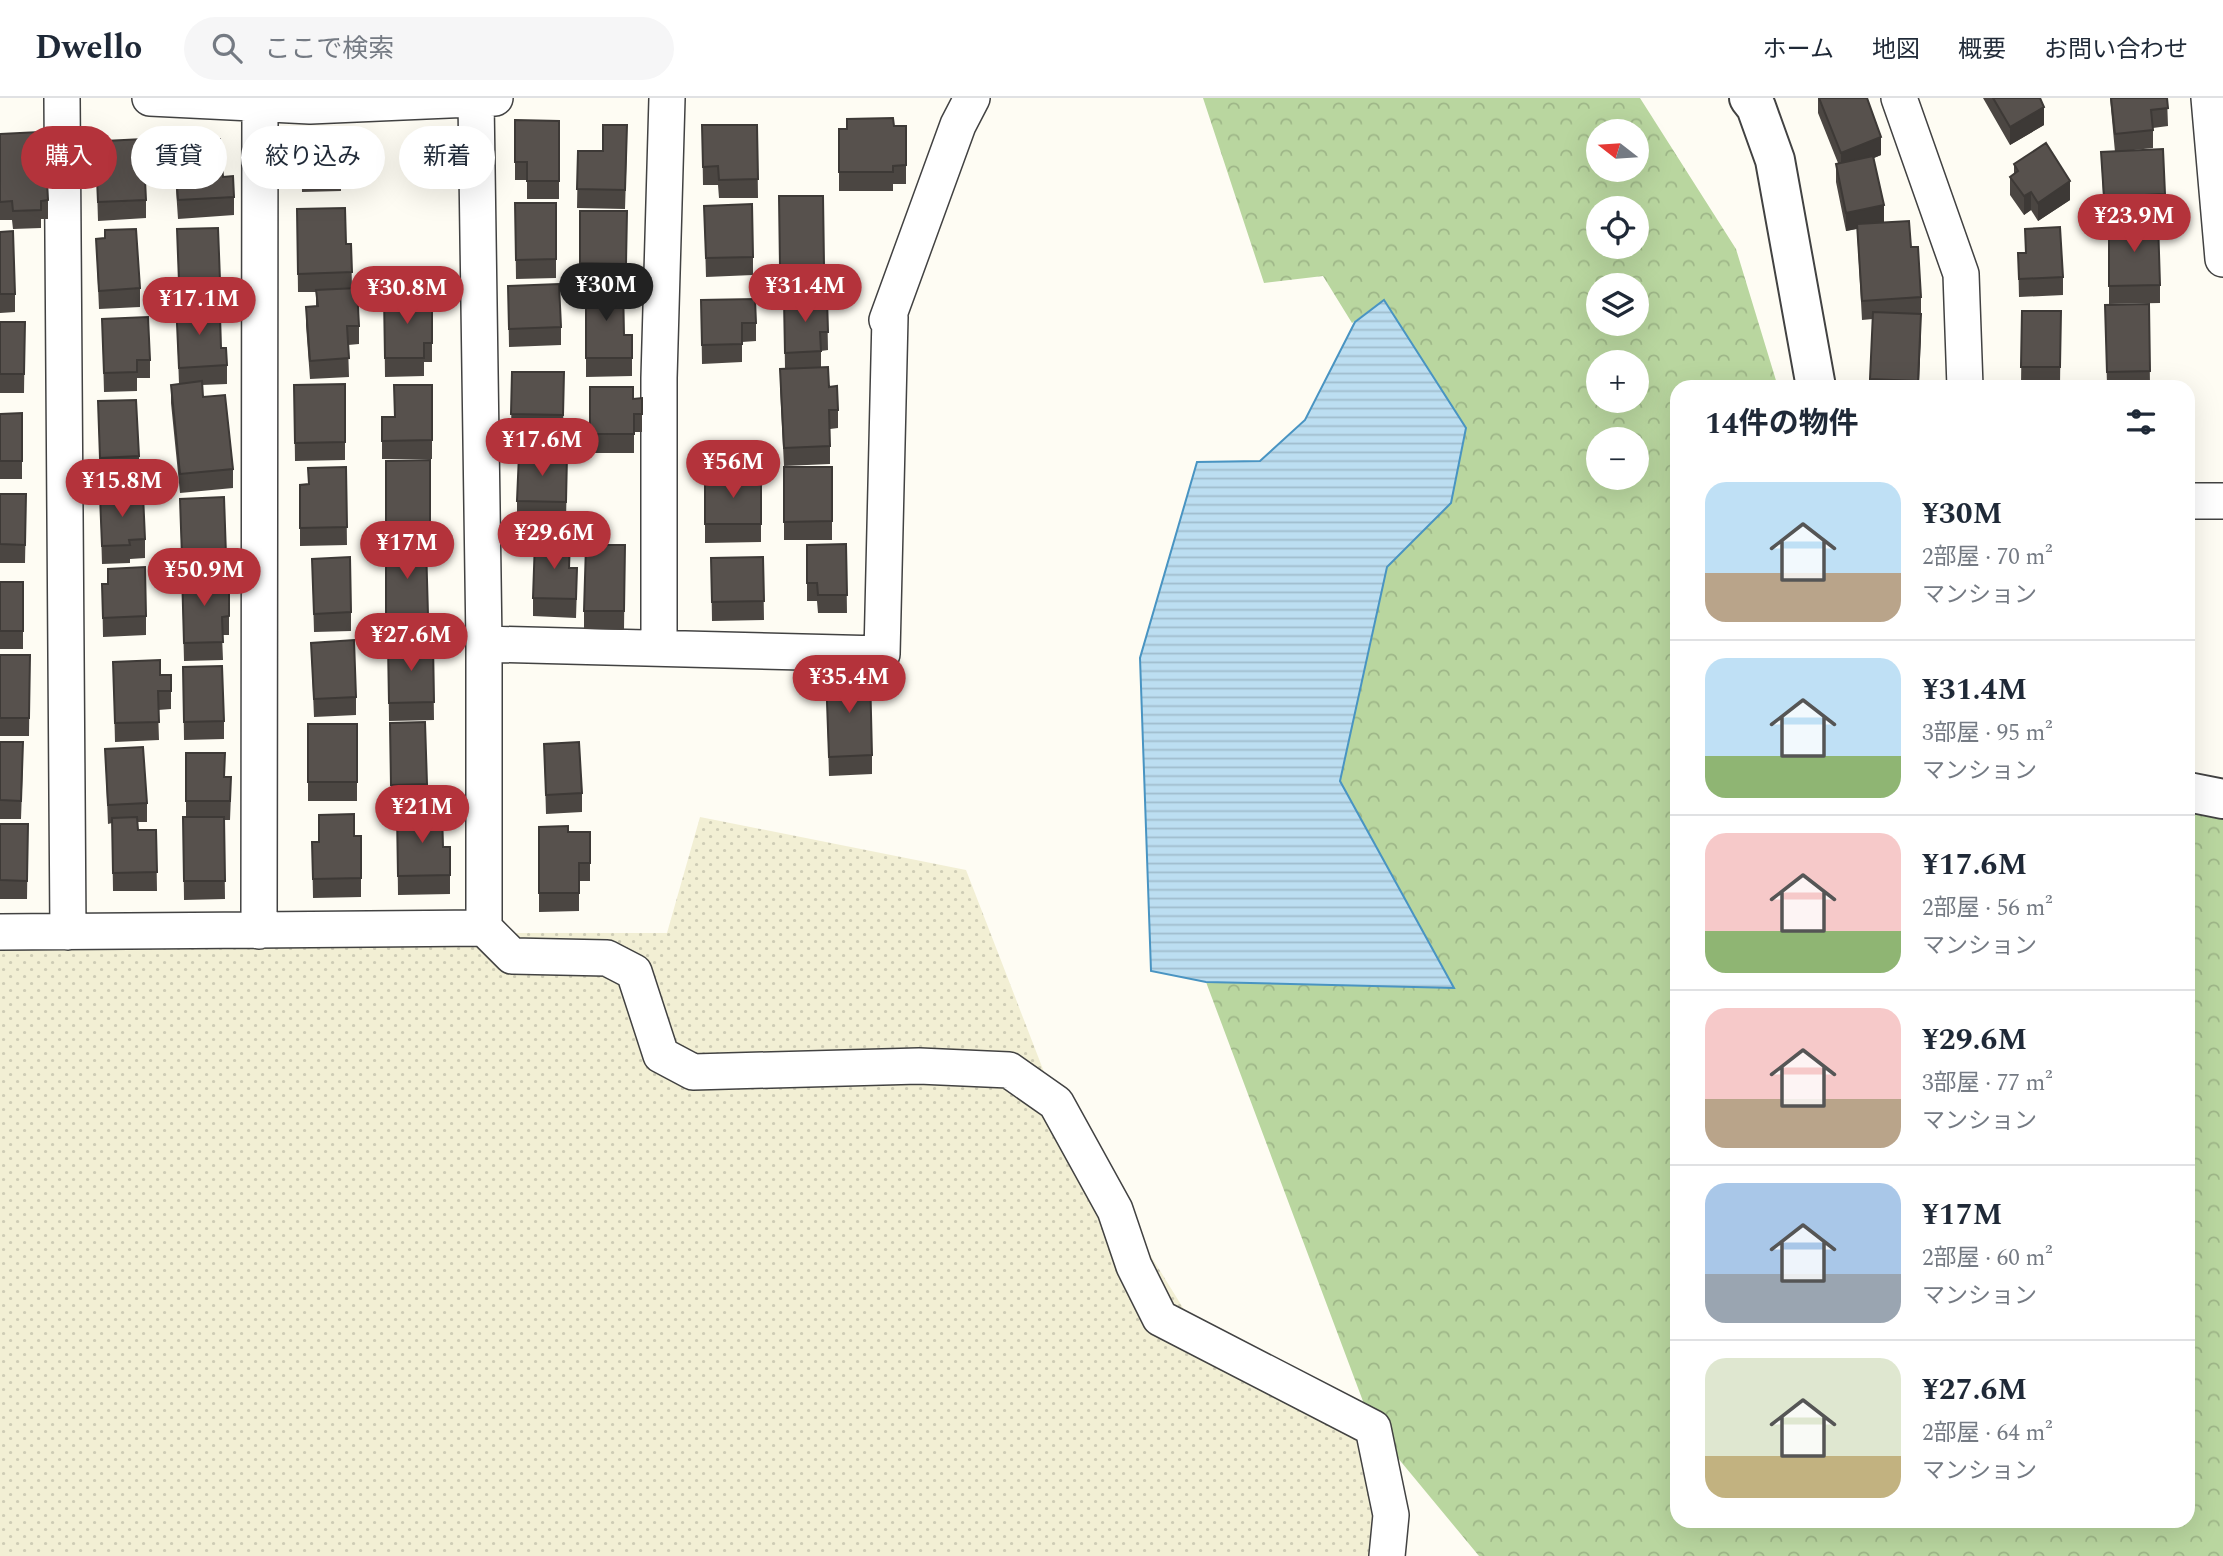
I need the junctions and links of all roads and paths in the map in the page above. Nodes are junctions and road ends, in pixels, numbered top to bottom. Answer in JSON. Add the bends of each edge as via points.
{"nodes":[{"id":1,"x":62,"y":98,"type":"edge"},
{"id":2,"x":150,"y":98,"type":"edge"},
{"id":3,"x":667,"y":98,"type":"edge"},
{"id":4,"x":972,"y":98,"type":"edge"},
{"id":5,"x":1749,"y":98,"type":"edge"},
{"id":6,"x":1899,"y":98,"type":"edge"},
{"id":7,"x":2209,"y":98,"type":"edge"},
{"id":8,"x":485,"y":99,"type":"edge"},
{"id":9,"x":260,"y":101,"type":"edge"},
{"id":10,"x":2223,"y":259,"type":"edge"},
{"id":11,"x":1815,"y":380,"type":"edge"},
{"id":12,"x":1965,"y":380,"type":"edge"},
{"id":13,"x":2195,"y":500,"type":"edge"},
{"id":14,"x":2223,"y":501,"type":"edge"},
{"id":15,"x":484,"y":644,"type":"junction"},
{"id":16,"x":659,"y":647,"type":"junction"},
{"id":17,"x":2195,"y":793,"type":"edge"},
{"id":18,"x":2223,"y":799,"type":"edge"},
{"id":19,"x":484,"y":928,"type":"junction"},
{"id":20,"x":259,"y":931,"type":"junction"},
{"id":21,"x":0,"y":932,"type":"edge"},
{"id":22,"x":68,"y":932,"type":"junction"},
{"id":23,"x":1387,"y":1556,"type":"edge"}],
"edges":[{"from":1,"to":22,"type":"street"},
{"from":2,"to":9,"type":"street"},
{"from":3,"to":16,"type":"street","via":[[659,378]]},
{"from":4,"to":16,"type":"street","via":[[887,320],[890,317],[882,654]]},
{"from":5,"to":11,"type":"street","via":[[1775,160]]},
{"from":6,"to":12,"type":"street","via":[[1961,274]]},
{"from":7,"to":10,"type":"street"},
{"from":8,"to":9,"type":"street"},
{"from":8,"to":15,"type":"street"},
{"from":9,"to":20,"type":"street"},
{"from":13,"to":14,"type":"street"},
{"from":15,"to":16,"type":"street"},
{"from":15,"to":19,"type":"street"},
{"from":17,"to":18,"type":"street"},
{"from":19,"to":20,"type":"street"},
{"from":19,"to":23,"type":"street","via":[[512,956],[607,958],[634,972],[661,1055],[693,1072],[919,1066],[1009,1070],[1056,1103],[1115,1210],[1134,1266],[1160,1318],[1373,1428],[1391,1516]]},
{"from":20,"to":22,"type":"street"},
{"from":21,"to":22,"type":"street"}]}
